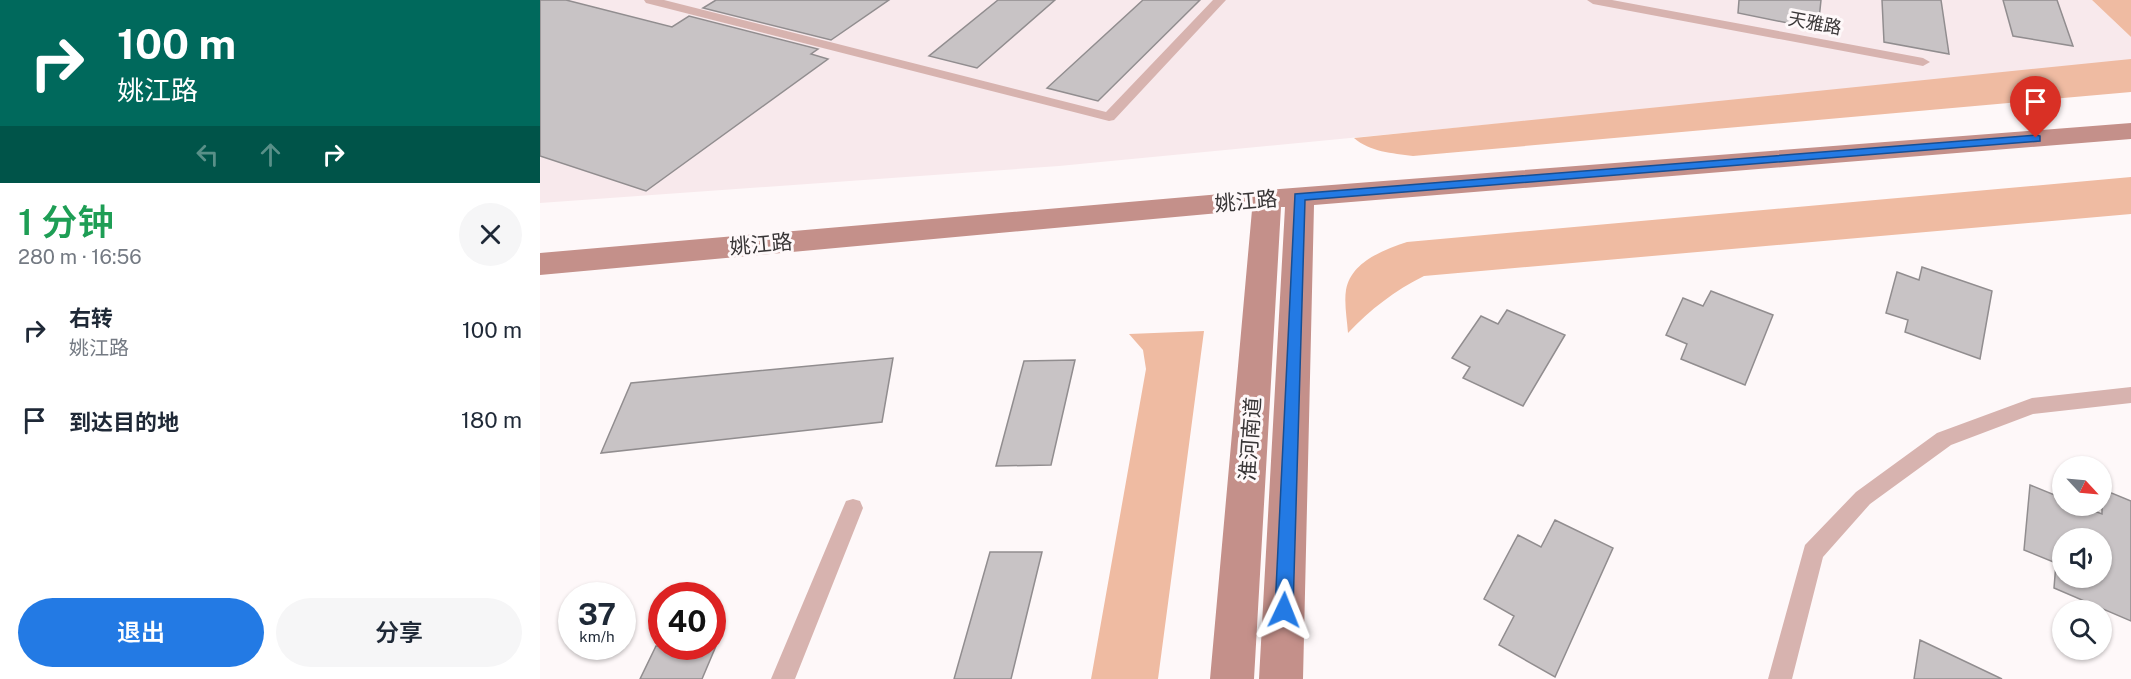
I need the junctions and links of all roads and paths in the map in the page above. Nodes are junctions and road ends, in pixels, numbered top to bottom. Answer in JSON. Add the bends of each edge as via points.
{"nodes":[{"id":1,"x":650,"y":0,"type":"edge"},
{"id":2,"x":1220,"y":0,"type":"edge"},
{"id":3,"x":1593,"y":0,"type":"edge"},
{"id":4,"x":1923,"y":62,"type":"dead end"},
{"id":5,"x":2131,"y":131,"type":"edge"},
{"id":6,"x":1283,"y":198,"type":"junction"},
{"id":7,"x":540,"y":264,"type":"edge"},
{"id":8,"x":2131,"y":396,"type":"edge"},
{"id":9,"x":853,"y":508,"type":"dead end"},
{"id":10,"x":783,"y":679,"type":"edge"},
{"id":11,"x":1232,"y":679,"type":"edge"},
{"id":12,"x":1281,"y":679,"type":"edge"},
{"id":13,"x":1780,"y":679,"type":"edge"}],
"edges":[{"from":1,"to":2,"type":"lane","via":[[1109,117]]},
{"from":3,"to":4,"type":"lane","name":"天雅路"},
{"from":5,"to":6,"type":"main road","name":"姚江路"},
{"from":6,"to":7,"type":"main road","name":"姚江路"},
{"from":6,"to":11,"type":"main road","name":"淮河南道"},
{"from":6,"to":12,"type":"main road","name":"淮河南道"},
{"from":8,"to":13,"type":"lane","via":[[2032,406],[1944,440],[1863,498],[1813,552]]},
{"from":9,"to":10,"type":"lane"}]}
